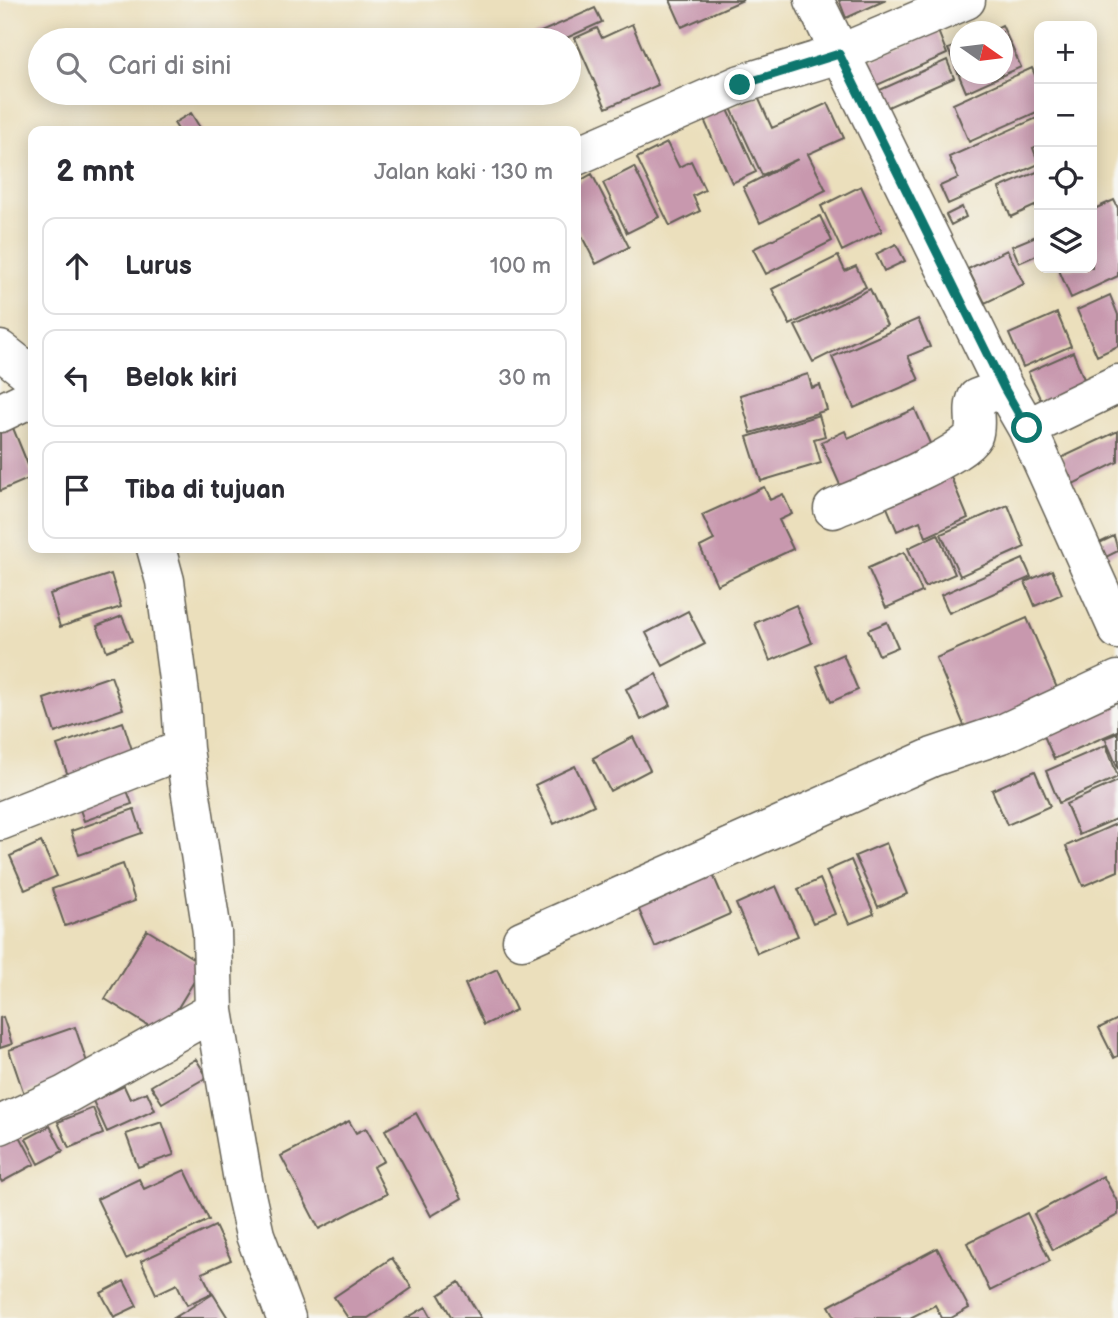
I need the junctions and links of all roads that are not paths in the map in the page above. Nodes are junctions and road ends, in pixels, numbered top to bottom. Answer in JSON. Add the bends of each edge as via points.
{"nodes":[{"id":1,"x":814,"y":0,"type":"edge"},
{"id":2,"x":966,"y":0,"type":"edge"},
{"id":3,"x":839,"y":54,"type":"junction"},
{"id":4,"x":581,"y":154,"type":"edge"},
{"id":5,"x":0,"y":350,"type":"edge"},
{"id":6,"x":28,"y":372,"type":"edge"},
{"id":7,"x":1118,"y":384,"type":"edge"},
{"id":8,"x":1004,"y":388,"type":"junction"},
{"id":9,"x":28,"y":399,"type":"edge"},
{"id":10,"x":0,"y":413,"type":"edge"},
{"id":11,"x":1027,"y":428,"type":"junction"},
{"id":12,"x":833,"y":509,"type":"dead end"},
{"id":13,"x":157,"y":553,"type":"edge"},
{"id":14,"x":1107,"y":577,"type":"edge"},
{"id":15,"x":1118,"y":629,"type":"edge"},
{"id":16,"x":1118,"y":680,"type":"edge"},
{"id":17,"x":184,"y":749,"type":"junction"},
{"id":18,"x":0,"y":821,"type":"edge"},
{"id":19,"x":522,"y":940,"type":"dead end"},
{"id":20,"x":214,"y":1011,"type":"junction"},
{"id":21,"x":0,"y":1125,"type":"edge"},
{"id":22,"x":286,"y":1318,"type":"edge"}],
"edges":[{"from":1,"to":3,"type":"street"},
{"from":2,"to":3,"type":"street"},
{"from":3,"to":4,"type":"street","via":[[740,85]]},
{"from":3,"to":8,"type":"street"},
{"from":5,"to":6,"type":"street"},
{"from":7,"to":11,"type":"street"},
{"from":8,"to":11,"type":"street"},
{"from":8,"to":12,"type":"street","via":[[976,398],[974,432],[954,452]]},
{"from":9,"to":10,"type":"street"},
{"from":11,"to":14,"type":"street"},
{"from":13,"to":17,"type":"street","via":[[165,581]]},
{"from":14,"to":15,"type":"street"},
{"from":16,"to":19,"type":"street"},
{"from":17,"to":18,"type":"street"},
{"from":17,"to":20,"type":"street","via":[[212,932]]},
{"from":20,"to":21,"type":"street","via":[[65,1095]]},
{"from":20,"to":22,"type":"street","via":[[255,1235]]}]}
